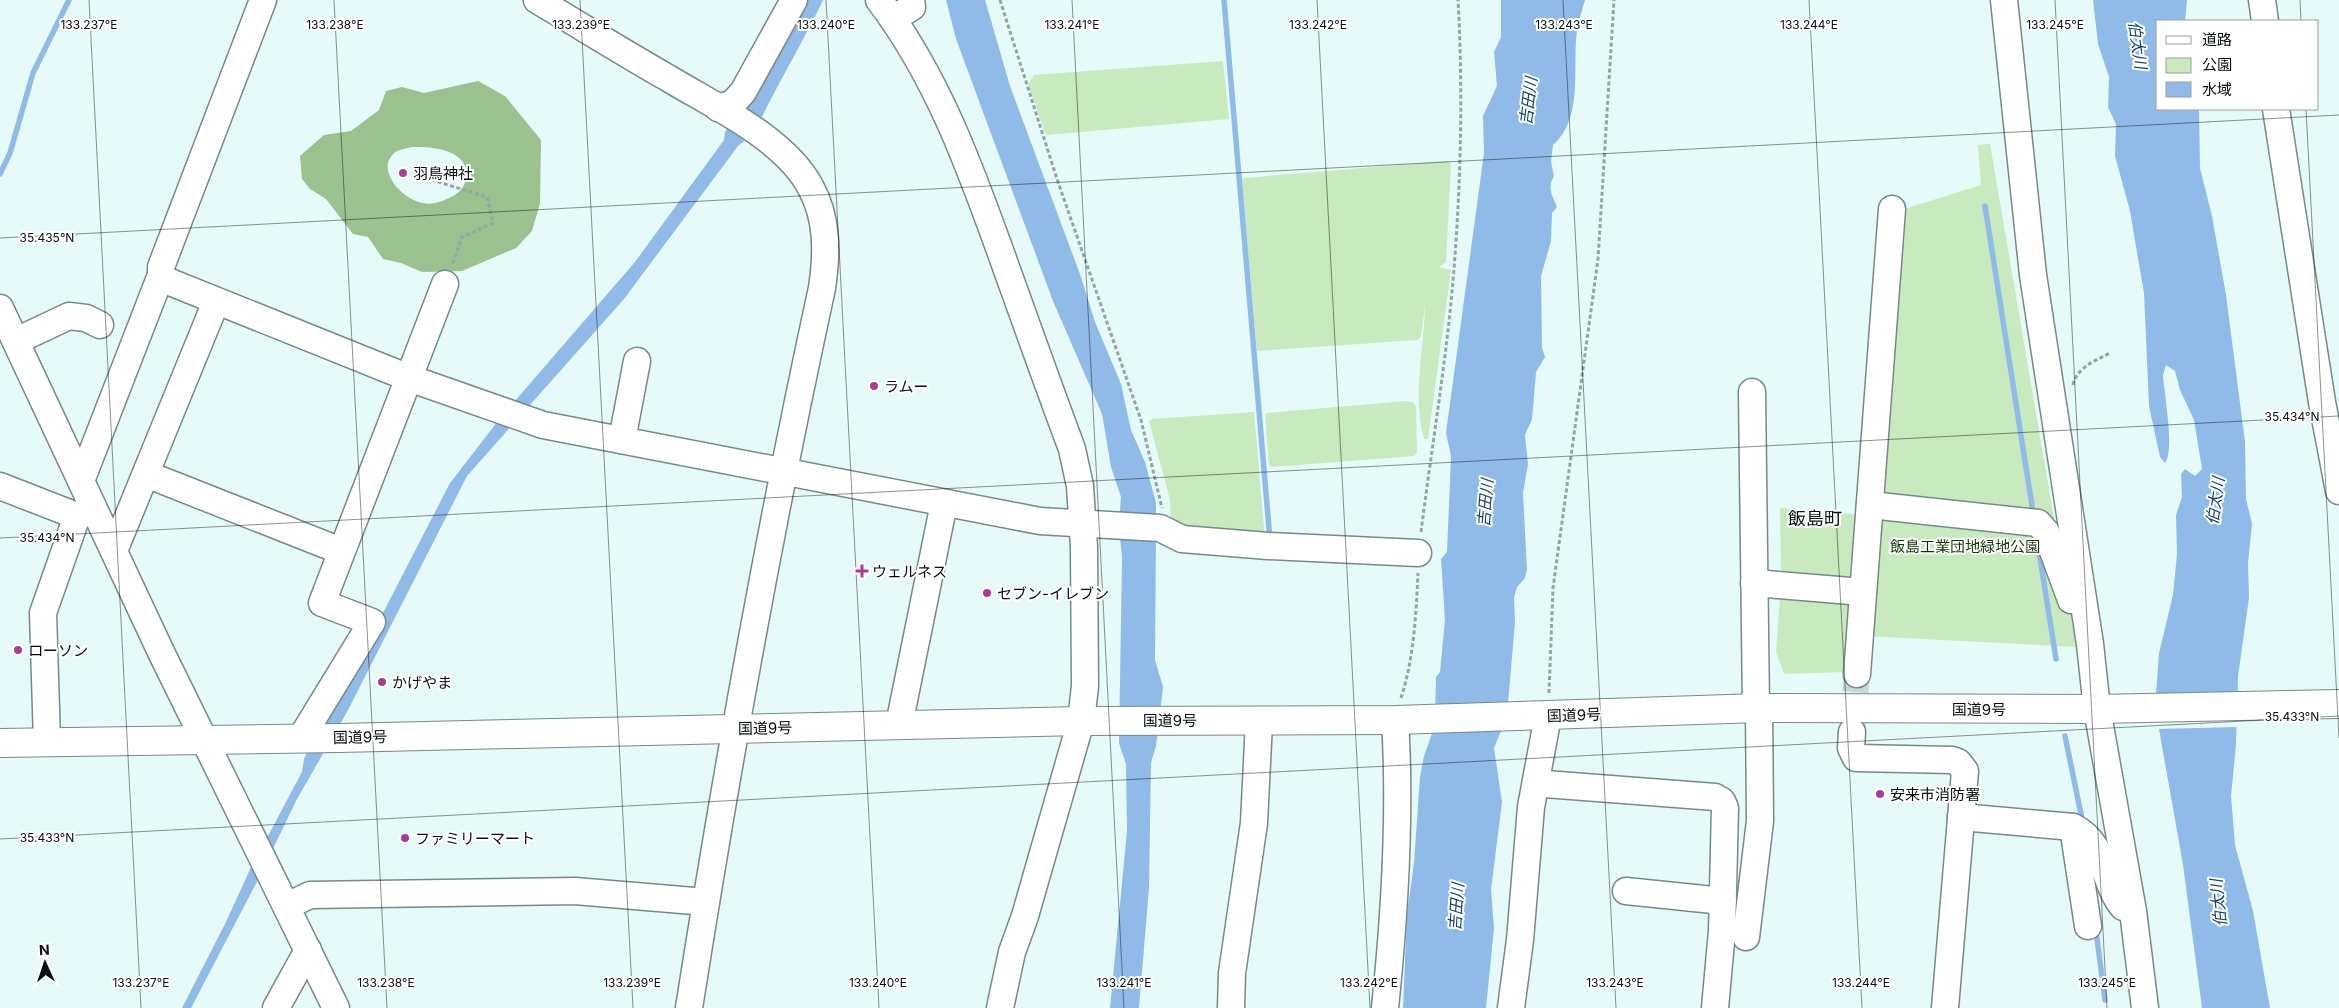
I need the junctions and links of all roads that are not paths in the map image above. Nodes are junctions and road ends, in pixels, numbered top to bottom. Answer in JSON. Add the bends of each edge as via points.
{"nodes":[{"id":1,"x":263,"y":0,"type":"edge"},
{"id":2,"x":537,"y":0,"type":"edge"},
{"id":3,"x":794,"y":0,"type":"edge"},
{"id":4,"x":911,"y":0,"type":"edge"},
{"id":5,"x":2004,"y":0,"type":"edge"},
{"id":6,"x":2262,"y":0,"type":"edge"},
{"id":7,"x":886,"y":9,"type":"edge"},
{"id":8,"x":2265,"y":20,"type":"edge"},
{"id":9,"x":2276,"y":110,"type":"edge"},
{"id":10,"x":736,"y":119,"type":"junction"},
{"id":11,"x":1892,"y":210,"type":"dead end"},
{"id":12,"x":161,"y":275,"type":"junction"},
{"id":13,"x":445,"y":284,"type":"road end"},
{"id":14,"x":0,"y":308,"type":"edge"},
{"id":15,"x":213,"y":309,"type":"dead end"},
{"id":16,"x":100,"y":325,"type":"dead end"},
{"id":17,"x":16,"y":341,"type":"junction"},
{"id":18,"x":637,"y":361,"type":"dead end"},
{"id":19,"x":409,"y":378,"type":"junction"},
{"id":20,"x":1752,"y":392,"type":"dead end"},
{"id":21,"x":622,"y":440,"type":"junction"},
{"id":22,"x":782,"y":471,"type":"junction"},
{"id":23,"x":146,"y":474,"type":"junction"},
{"id":24,"x":81,"y":481,"type":"junction"},
{"id":25,"x":0,"y":486,"type":"edge"},
{"id":26,"x":2339,"y":491,"type":"edge"},
{"id":27,"x":944,"y":503,"type":"junction"},
{"id":28,"x":1870,"y":505,"type":"junction"},
{"id":29,"x":86,"y":513,"type":"junction"},
{"id":30,"x":1083,"y":524,"type":"junction"},
{"id":31,"x":336,"y":549,"type":"dead end"},
{"id":32,"x":114,"y":551,"type":"junction"},
{"id":33,"x":1418,"y":553,"type":"road end"},
{"id":34,"x":1754,"y":583,"type":"junction"},
{"id":35,"x":1863,"y":592,"type":"junction"},
{"id":36,"x":2090,"y":644,"type":"junction"},
{"id":37,"x":1857,"y":674,"type":"tunnel mouth"},
{"id":38,"x":2339,"y":704,"type":"edge"},
{"id":39,"x":1755,"y":708,"type":"junction"},
{"id":40,"x":2101,"y":709,"type":"junction"},
{"id":41,"x":1544,"y":716,"type":"junction"},
{"id":42,"x":1402,"y":720,"type":"junction"},
{"id":43,"x":1081,"y":721,"type":"junction"},
{"id":44,"x":1258,"y":722,"type":"junction"},
{"id":45,"x":900,"y":725,"type":"junction"},
{"id":46,"x":736,"y":729,"type":"junction"},
{"id":47,"x":1852,"y":732,"type":"tunnel mouth"},
{"id":48,"x":203,"y":738,"type":"junction"},
{"id":49,"x":306,"y":738,"type":"junction"},
{"id":50,"x":0,"y":742,"type":"edge"},
{"id":51,"x":47,"y":742,"type":"junction"},
{"id":52,"x":1552,"y":749,"type":"dead end"},
{"id":53,"x":1545,"y":784,"type":"junction"},
{"id":54,"x":1962,"y":817,"type":"junction"},
{"id":55,"x":2073,"y":827,"type":"junction"},
{"id":56,"x":1528,"y":839,"type":"junction"},
{"id":57,"x":1626,"y":892,"type":"dead end"},
{"id":58,"x":1723,"y":901,"type":"junction"},
{"id":59,"x":706,"y":902,"type":"junction"},
{"id":60,"x":287,"y":906,"type":"junction"},
{"id":61,"x":2133,"y":911,"type":"junction"},
{"id":62,"x":2088,"y":926,"type":"dead end"},
{"id":63,"x":1742,"y":936,"type":"dead end"},
{"id":64,"x":308,"y":950,"type":"junction"},
{"id":65,"x":2141,"y":975,"type":"junction"},
{"id":66,"x":276,"y":1008,"type":"edge"},
{"id":67,"x":336,"y":1008,"type":"edge"},
{"id":68,"x":689,"y":1008,"type":"edge"},
{"id":69,"x":1000,"y":1008,"type":"edge"},
{"id":70,"x":1231,"y":1008,"type":"edge"},
{"id":71,"x":1385,"y":1008,"type":"edge"},
{"id":72,"x":1511,"y":1008,"type":"edge"},
{"id":73,"x":1715,"y":1008,"type":"edge"},
{"id":74,"x":1945,"y":1008,"type":"edge"},
{"id":75,"x":2137,"y":1008,"type":"edge"},
{"id":76,"x":2145,"y":1008,"type":"edge"}],
"edges":[{"from":1,"to":12,"type":"street","via":[[161,267]]},
{"from":2,"to":10,"type":"street"},
{"from":3,"to":10,"type":"street","via":[[743,92],[733,103]]},
{"from":4,"to":7,"type":"street","via":[[912,7]]},
{"from":5,"to":36,"type":"street","via":[[2033,275]]},
{"from":6,"to":8,"type":"street"},
{"from":7,"to":30,"type":"street","via":[[930,80],[984,204],[1072,449],[1080,486]]},
{"from":9,"to":26,"type":"street"},
{"from":10,"to":22,"type":"street","via":[[780,148],[794,162],[812,189],[824,222],[822,288]]},
{"from":11,"to":28,"type":"street"},
{"from":12,"to":19,"type":"street","via":[[165,280]]},
{"from":12,"to":24,"type":"street"},
{"from":13,"to":19,"type":"street"},
{"from":14,"to":17,"type":"street"},
{"from":15,"to":23,"type":"street"},
{"from":16,"to":17,"type":"street","via":[[86,318],[69,316]]},
{"from":17,"to":24,"type":"street"},
{"from":18,"to":21,"type":"street"},
{"from":19,"to":21,"type":"street","via":[[543,426]]},
{"from":19,"to":49,"type":"street","via":[[322,603],[372,622]]},
{"from":20,"to":34,"type":"street"},
{"from":21,"to":22,"type":"street"},
{"from":22,"to":27,"type":"street"},
{"from":22,"to":46,"type":"street"},
{"from":23,"to":31,"type":"street"},
{"from":23,"to":32,"type":"street"},
{"from":24,"to":29,"type":"street"},
{"from":25,"to":29,"type":"street"},
{"from":27,"to":30,"type":"street","via":[[1040,521]]},
{"from":27,"to":45,"type":"street"},
{"from":28,"to":35,"type":"street"},
{"from":28,"to":36,"type":"street","via":[[2038,523],[2046,532],[2079,631]]},
{"from":29,"to":32,"type":"street"},
{"from":29,"to":51,"type":"street","via":[[42,613]]},
{"from":30,"to":33,"type":"street","via":[[1160,528],[1182,538],[1268,546]]},
{"from":30,"to":43,"type":"street","via":[[1085,686]]},
{"from":32,"to":48,"type":"street"},
{"from":34,"to":35,"type":"street"},
{"from":34,"to":39,"type":"street"},
{"from":35,"to":37,"type":"street"},
{"from":36,"to":40,"type":"street"},
{"from":38,"to":40,"type":"highway","name":"国道9号"},
{"from":39,"to":40,"type":"highway","name":"国道9号"},
{"from":39,"to":41,"type":"highway","name":"国道9号"},
{"from":39,"to":63,"type":"street","via":[[1760,821]]},
{"from":40,"to":61,"type":"street"},
{"from":41,"to":42,"type":"highway","name":"国道9号"},
{"from":41,"to":56,"type":"street"},
{"from":42,"to":44,"type":"highway","name":"国道9号"},
{"from":42,"to":71,"type":"street","via":[[1393,925]]},
{"from":43,"to":44,"type":"highway","name":"国道9号"},
{"from":43,"to":45,"type":"highway","name":"国道9号"},
{"from":43,"to":69,"type":"street","via":[[1012,952]]},
{"from":44,"to":70,"type":"street","via":[[1254,823],[1232,972]]},
{"from":45,"to":46,"type":"highway","name":"国道9号"},
{"from":46,"to":49,"type":"highway","name":"国道9号"},
{"from":46,"to":59,"type":"street"},
{"from":47,"to":54,"type":"street","via":[[1852,755],[1856,758],[1958,762],[1965,771]]},
{"from":48,"to":49,"type":"highway","name":"国道9号"},
{"from":48,"to":51,"type":"highway","name":"国道9号"},
{"from":48,"to":60,"type":"street"},
{"from":50,"to":51,"type":"highway","name":"国道9号"},
{"from":52,"to":53,"type":"street"},
{"from":53,"to":56,"type":"street","via":[[1536,829],[1533,837]]},
{"from":53,"to":58,"type":"street","via":[[1719,799],[1725,808]]},
{"from":54,"to":55,"type":"street"},
{"from":54,"to":74,"type":"street"},
{"from":55,"to":61,"type":"street","via":[[2094,846],[2122,907]]},
{"from":55,"to":62,"type":"street"},
{"from":56,"to":72,"type":"street"},
{"from":57,"to":58,"type":"street"},
{"from":58,"to":73,"type":"street"},
{"from":59,"to":60,"type":"street","via":[[575,891],[310,895]]},
{"from":59,"to":68,"type":"street"},
{"from":60,"to":64,"type":"street"},
{"from":61,"to":65,"type":"street"},
{"from":64,"to":66,"type":"street"},
{"from":64,"to":67,"type":"street"},
{"from":65,"to":75,"type":"street"},
{"from":65,"to":76,"type":"street"}]}
